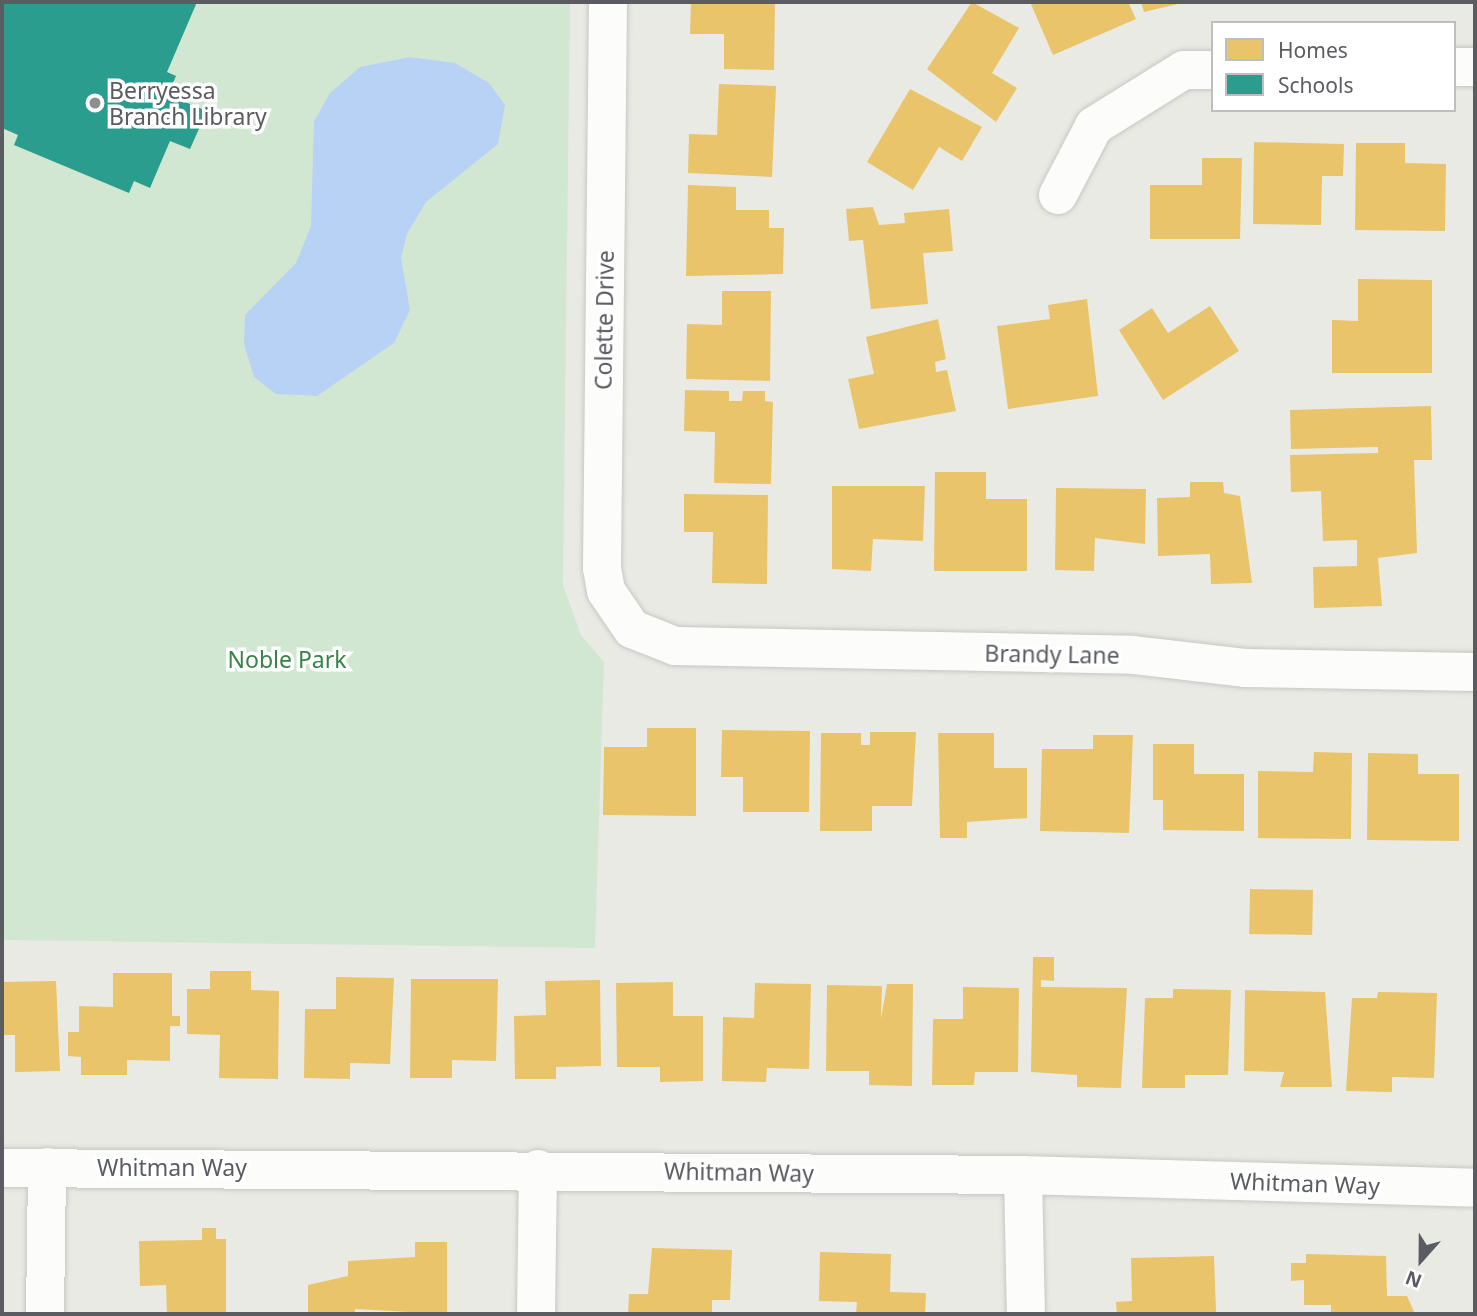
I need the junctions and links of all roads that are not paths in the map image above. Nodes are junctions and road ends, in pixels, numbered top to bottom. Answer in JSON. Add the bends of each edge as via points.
{"nodes":[{"id":1,"x":608,"y":2,"type":"edge"},
{"id":2,"x":1456,"y":67,"type":"edge"},
{"id":3,"x":1475,"y":67,"type":"edge"},
{"id":4,"x":1211,"y":69,"type":"edge"},
{"id":5,"x":1058,"y":195,"type":"dead end"},
{"id":6,"x":632,"y":629,"type":"joint"},
{"id":7,"x":1475,"y":672,"type":"edge"},
{"id":8,"x":47,"y":1167,"type":"junction"},
{"id":9,"x":2,"y":1168,"type":"edge"},
{"id":10,"x":538,"y":1169,"type":"junction"},
{"id":11,"x":1023,"y":1175,"type":"junction"},
{"id":12,"x":1475,"y":1188,"type":"edge"},
{"id":13,"x":45,"y":1314,"type":"edge"},
{"id":14,"x":536,"y":1314,"type":"edge"},
{"id":15,"x":1026,"y":1314,"type":"edge"}],
"edges":[{"from":1,"to":6,"type":"street","name":"Colette Drive","via":[[602,568],[606,591]]},
{"from":2,"to":3,"type":"street"},
{"from":4,"to":5,"type":"street","via":[[1184,70],[1094,125]]},
{"from":6,"to":7,"type":"street","name":"Brandy Lane","via":[[675,646],[1133,655],[1246,668]]},
{"from":8,"to":9,"type":"street","name":"Whitman Way"},
{"from":8,"to":10,"type":"street","name":"Whitman Way"},
{"from":8,"to":13,"type":"street"},
{"from":10,"to":11,"type":"street","name":"Whitman Way"},
{"from":10,"to":14,"type":"street"},
{"from":11,"to":12,"type":"street","name":"Whitman Way"},
{"from":11,"to":15,"type":"street"}]}
